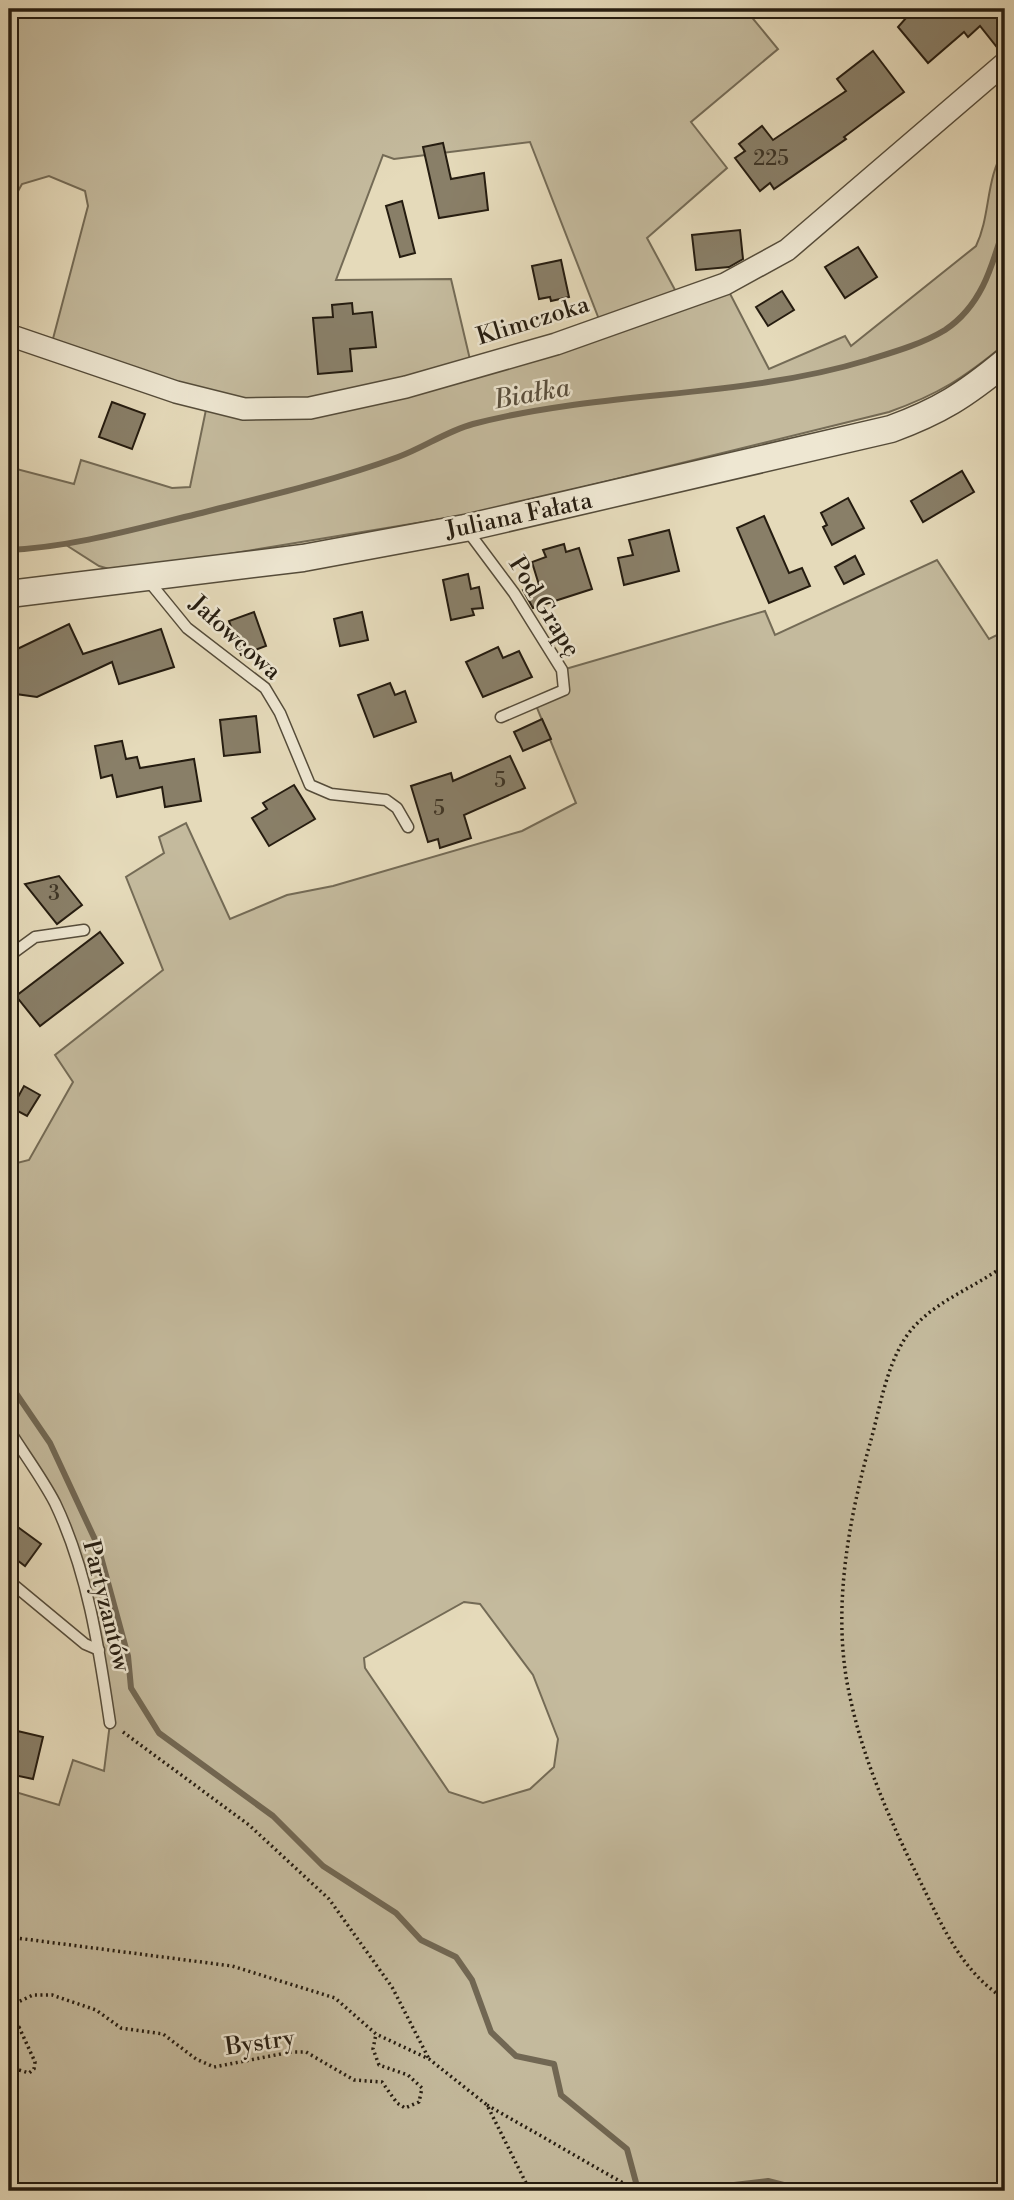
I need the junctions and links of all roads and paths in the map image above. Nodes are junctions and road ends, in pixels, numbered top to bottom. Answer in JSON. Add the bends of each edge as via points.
{"nodes":[{"id":1,"x":1005,"y":63,"type":"edge"},
{"id":2,"x":9,"y":335,"type":"edge"},
{"id":3,"x":1005,"y":362,"type":"edge"},
{"id":4,"x":465,"y":528,"type":"junction"},
{"id":5,"x":145,"y":577,"type":"junction"},
{"id":6,"x":9,"y":594,"type":"edge"},
{"id":7,"x":501,"y":717,"type":"dead end"},
{"id":8,"x":408,"y":827,"type":"dead end"},
{"id":9,"x":84,"y":929,"type":"dead end"},
{"id":10,"x":9,"y":956,"type":"edge"},
{"id":11,"x":1005,"y":1265,"type":"edge"},
{"id":12,"x":9,"y":1430,"type":"edge"},
{"id":13,"x":9,"y":1581,"type":"edge"},
{"id":14,"x":99,"y":1650,"type":"junction"},
{"id":15,"x":110,"y":1723,"type":"joint"},
{"id":16,"x":9,"y":1937,"type":"edge"},
{"id":17,"x":1005,"y":1999,"type":"edge"},
{"id":18,"x":9,"y":2002,"type":"edge"},
{"id":19,"x":9,"y":2022,"type":"edge"},
{"id":20,"x":376,"y":2034,"type":"junction"},
{"id":21,"x":429,"y":2059,"type":"junction"},
{"id":22,"x":9,"y":2067,"type":"edge"},
{"id":23,"x":487,"y":2105,"type":"junction"},
{"id":24,"x":530,"y":2191,"type":"edge"},
{"id":25,"x":637,"y":2191,"type":"edge"}],
"edges":[{"from":1,"to":2,"type":"street","name":"Klimczoka","via":[[787,250],[725,284],[555,344],[406,387],[310,408],[244,409]]},
{"from":3,"to":4,"type":"street","name":"Juliana Fałata","via":[[936,413],[891,429]]},
{"from":4,"to":5,"type":"street","name":"Juliana Fałata","via":[[303,558]]},
{"from":4,"to":7,"type":"lane","name":"Pod Grapę","via":[[514,593],[562,670],[564,690]]},
{"from":5,"to":6,"type":"street","name":"Juliana Fałata"},
{"from":5,"to":8,"type":"lane","name":"Jałowcowa","via":[[187,628],[265,688],[310,785],[331,794],[386,800]]},
{"from":9,"to":10,"type":"lane","via":[[35,937]]},
{"from":11,"to":17,"type":"path","via":[[919,1320],[903,1340],[890,1369],[849,1539],[843,1646],[862,1744],[894,1831],[949,1940],[966,1965]]},
{"from":12,"to":14,"type":"lane","name":"Partyzantów","via":[[54,1503],[80,1569]]},
{"from":13,"to":14,"type":"lane","via":[[85,1644]]},
{"from":14,"to":15,"type":"lane","name":"Partyzantów"},
{"from":15,"to":21,"type":"path","via":[[249,1825],[328,1899],[392,1987]]},
{"from":16,"to":20,"type":"path","via":[[232,1966],[335,1998]]},
{"from":18,"to":20,"type":"path","name":"Bystry","via":[[52,1995],[96,2010],[121,2028],[163,2034],[214,2067],[306,2052],[354,2080],[382,2082],[397,2103],[412,2106],[419,2102],[422,2088],[408,2075],[379,2065],[373,2049]]},
{"from":19,"to":22,"type":"path","via":[[19,2027],[35,2062],[29,2073]]},
{"from":20,"to":21,"type":"path"},
{"from":21,"to":23,"type":"path"},
{"from":23,"to":24,"type":"path"},
{"from":23,"to":25,"type":"path"}]}
